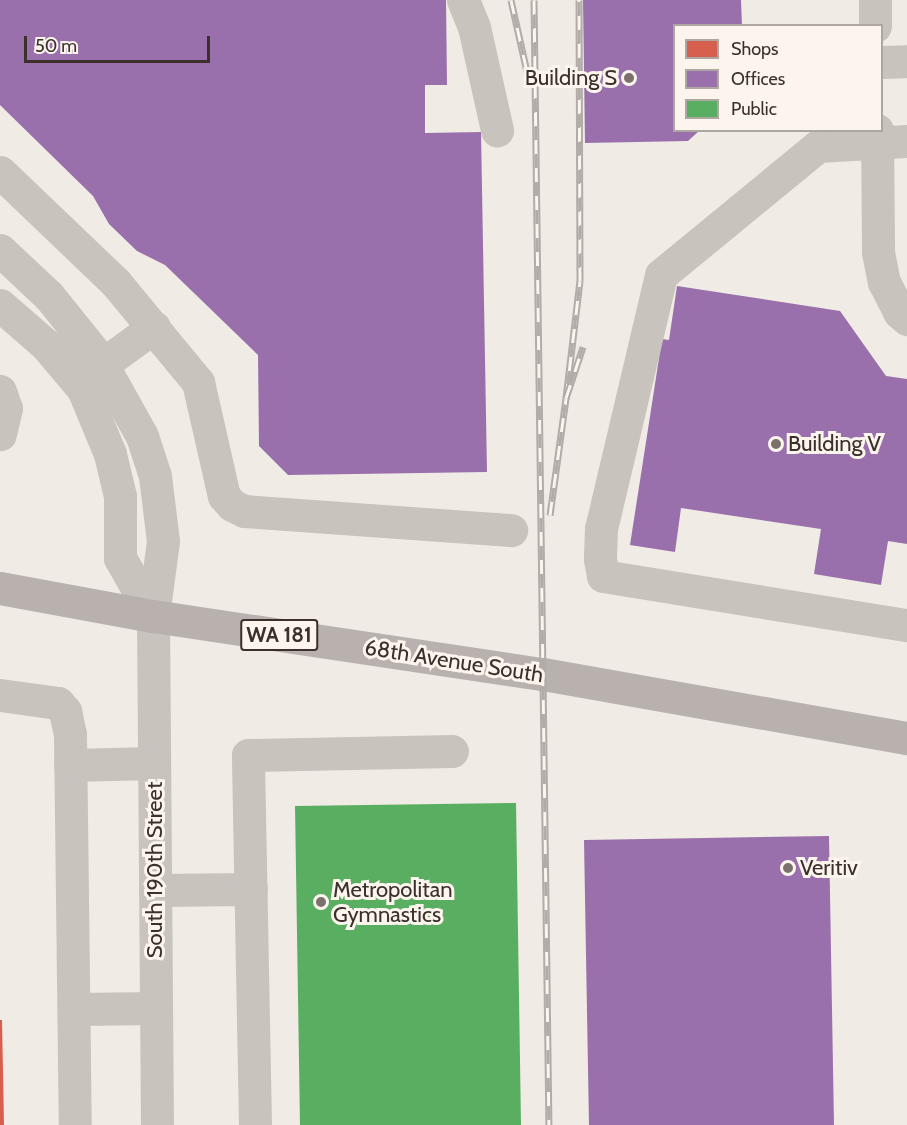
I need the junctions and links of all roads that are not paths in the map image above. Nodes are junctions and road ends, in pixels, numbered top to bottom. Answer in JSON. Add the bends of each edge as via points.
{"nodes":[{"id":1,"x":464,"y":0,"type":"edge"},
{"id":2,"x":875,"y":0,"type":"edge"},
{"id":3,"x":875,"y":24,"type":"edge"},
{"id":4,"x":907,"y":61,"type":"edge"},
{"id":5,"x":883,"y":62,"type":"edge"},
{"id":6,"x":497,"y":130,"type":"dead end"},
{"id":7,"x":887,"y":138,"type":"edge"},
{"id":8,"x":0,"y":172,"type":"edge"},
{"id":9,"x":0,"y":250,"type":"edge"},
{"id":10,"x":0,"y":305,"type":"edge"},
{"id":11,"x":903,"y":315,"type":"edge"},
{"id":12,"x":154,"y":327,"type":"junction"},
{"id":13,"x":103,"y":364,"type":"junction"},
{"id":14,"x":0,"y":391,"type":"edge"},
{"id":15,"x":0,"y":434,"type":"edge"},
{"id":16,"x":511,"y":530,"type":"dead end"},
{"id":17,"x":0,"y":588,"type":"edge"},
{"id":18,"x":153,"y":616,"type":"junction"},
{"id":19,"x":907,"y":625,"type":"edge"},
{"id":20,"x":0,"y":695,"type":"edge"},
{"id":21,"x":907,"y":738,"type":"edge"},
{"id":22,"x":452,"y":751,"type":"dead end"},
{"id":23,"x":154,"y":764,"type":"junction"},
{"id":24,"x":70,"y":765,"type":"junction"},
{"id":25,"x":251,"y":889,"type":"junction"},
{"id":26,"x":155,"y":890,"type":"junction"},
{"id":27,"x":156,"y":1008,"type":"junction"},
{"id":28,"x":74,"y":1009,"type":"junction"},
{"id":29,"x":75,"y":1125,"type":"edge"},
{"id":30,"x":156,"y":1125,"type":"edge"},
{"id":31,"x":255,"y":1125,"type":"edge"}],
"edges":[{"from":1,"to":6,"type":"street","via":[[474,27]]},
{"from":2,"to":3,"type":"street"},
{"from":4,"to":5,"type":"street"},
{"from":7,"to":11,"type":"street","via":[[879,252],[884,282]]},
{"from":7,"to":19,"type":"street","via":[[818,146],[661,274],[601,528],[600,559],[603,576]]},
{"from":8,"to":12,"type":"street","via":[[116,283]]},
{"from":9,"to":13,"type":"street","name":"South 190th Street","via":[[49,296]]},
{"from":10,"to":18,"type":"street","name":"South 190th Street","via":[[39,337],[83,390],[110,454],[120,496],[120,558]]},
{"from":12,"to":13,"type":"street"},
{"from":12,"to":16,"type":"street","via":[[198,382],[224,496],[232,505],[244,511]]},
{"from":13,"to":18,"type":"street","name":"South 190th Street","via":[[142,436],[154,476],[163,541]]},
{"from":14,"to":15,"type":"street","via":[[6,408]]},
{"from":17,"to":18,"type":"main road","name":"68th Avenue South","number":"WA 181"},
{"from":18,"to":21,"type":"main road","name":"68th Avenue South","number":"WA 181","via":[[551,675]]},
{"from":18,"to":23,"type":"street","name":"South 190th Street"},
{"from":20,"to":24,"type":"street","via":[[58,703],[65,711]]},
{"from":22,"to":25,"type":"street","via":[[248,755]]},
{"from":23,"to":24,"type":"street"},
{"from":23,"to":26,"type":"street","name":"South 190th Street"},
{"from":24,"to":28,"type":"street"},
{"from":25,"to":26,"type":"street"},
{"from":25,"to":31,"type":"street"},
{"from":26,"to":27,"type":"street","name":"South 190th Street"},
{"from":27,"to":28,"type":"street"},
{"from":27,"to":30,"type":"street","name":"South 190th Street"},
{"from":28,"to":29,"type":"street"}]}
